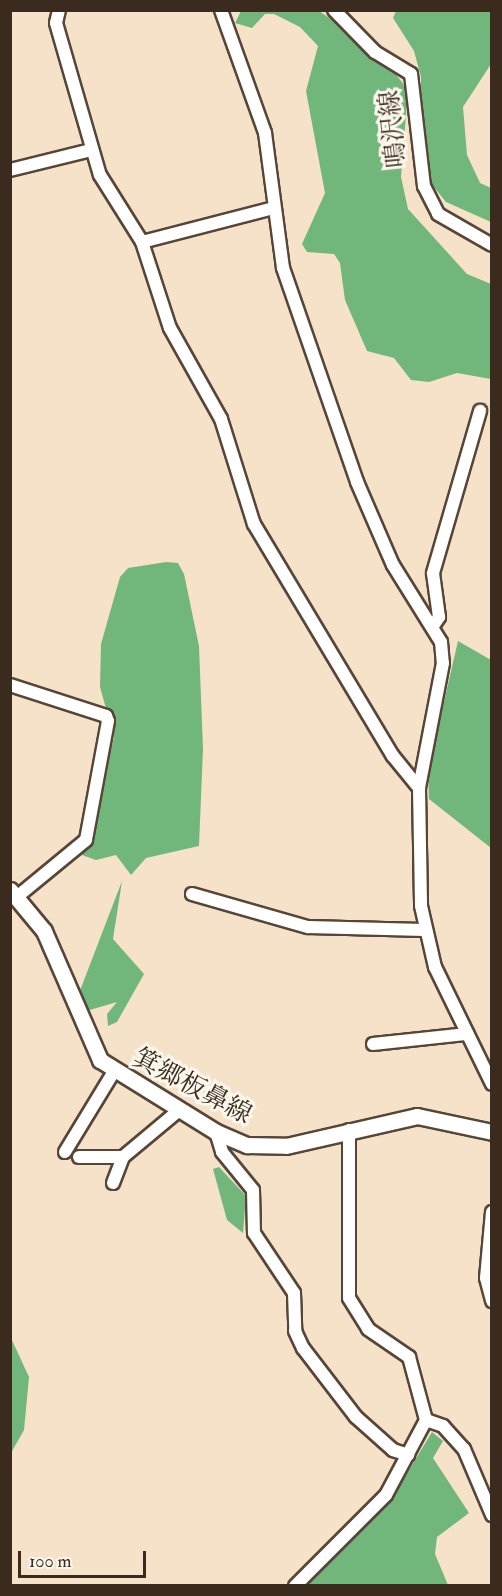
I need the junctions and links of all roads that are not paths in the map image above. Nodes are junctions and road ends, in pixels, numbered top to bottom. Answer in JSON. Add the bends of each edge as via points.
{"nodes":[{"id":1,"x":59,"y":10,"type":"edge"},
{"id":2,"x":221,"y":10,"type":"edge"},
{"id":3,"x":334,"y":10,"type":"edge"},
{"id":4,"x":91,"y":150,"type":"junction"},
{"id":5,"x":10,"y":170,"type":"edge"},
{"id":6,"x":273,"y":208,"type":"junction"},
{"id":7,"x":142,"y":242,"type":"junction"},
{"id":8,"x":492,"y":245,"type":"edge"},
{"id":9,"x":480,"y":411,"type":"dead end"},
{"id":10,"x":432,"y":626,"type":"junction"},
{"id":11,"x":10,"y":685,"type":"edge"},
{"id":12,"x":419,"y":788,"type":"junction"},
{"id":13,"x":14,"y":893,"type":"edge"},
{"id":14,"x":192,"y":894,"type":"dead end"},
{"id":15,"x":423,"y":930,"type":"junction"},
{"id":16,"x":467,"y":1034,"type":"junction"},
{"id":17,"x":373,"y":1044,"type":"dead end"},
{"id":18,"x":113,"y":1073,"type":"junction"},
{"id":19,"x":492,"y":1084,"type":"edge"},
{"id":20,"x":178,"y":1111,"type":"junction"},
{"id":21,"x":350,"y":1130,"type":"junction"},
{"id":22,"x":216,"y":1132,"type":"junction"},
{"id":23,"x":492,"y":1132,"type":"edge"},
{"id":24,"x":65,"y":1152,"type":"dead end"},
{"id":25,"x":79,"y":1157,"type":"dead end"},
{"id":26,"x":123,"y":1157,"type":"junction"},
{"id":27,"x":113,"y":1183,"type":"dead end"},
{"id":28,"x":492,"y":1212,"type":"edge"},
{"id":29,"x":492,"y":1301,"type":"edge"},
{"id":30,"x":426,"y":1420,"type":"junction"},
{"id":31,"x":408,"y":1455,"type":"junction"},
{"id":32,"x":489,"y":1497,"type":"edge"},
{"id":33,"x":492,"y":1515,"type":"edge"},
{"id":34,"x":295,"y":1586,"type":"edge"}],
"edges":[{"from":1,"to":4,"type":"street","via":[[56,22]]},
{"from":2,"to":6,"type":"street","via":[[238,67],[260,113]]},
{"from":3,"to":8,"type":"street","name":"鳴沢線","via":[[375,52],[411,74],[424,186],[438,214]]},
{"from":4,"to":5,"type":"street"},
{"from":4,"to":7,"type":"street","via":[[114,205]]},
{"from":6,"to":7,"type":"street"},
{"from":6,"to":10,"type":"street","via":[[283,268],[357,482],[393,565]]},
{"from":7,"to":12,"type":"street","via":[[170,328],[221,419],[263,543],[351,678],[393,756]]},
{"from":9,"to":10,"type":"street","via":[[433,573],[439,616]]},
{"from":10,"to":12,"type":"street","via":[[444,653]]},
{"from":11,"to":13,"type":"street","via":[[106,716],[108,722],[86,840]]},
{"from":12,"to":15,"type":"street"},
{"from":13,"to":18,"type":"main road","name":"箕郷板鼻線","via":[[50,943],[91,1045]]},
{"from":14,"to":15,"type":"street","via":[[308,927]]},
{"from":15,"to":16,"type":"street"},
{"from":16,"to":17,"type":"street"},
{"from":16,"to":19,"type":"street"},
{"from":18,"to":20,"type":"main road","name":"箕郷板鼻線"},
{"from":18,"to":24,"type":"street"},
{"from":20,"to":22,"type":"main road","name":"箕郷板鼻線"},
{"from":20,"to":26,"type":"street"},
{"from":21,"to":22,"type":"main road","name":"箕郷板鼻線","via":[[272,1147],[247,1145]]},
{"from":21,"to":23,"type":"main road","name":"箕郷板鼻線","via":[[417,1116]]},
{"from":21,"to":30,"type":"street","via":[[349,1298],[368,1329],[409,1357]]},
{"from":22,"to":31,"type":"street","via":[[222,1152],[253,1190],[254,1233],[294,1293],[295,1331],[303,1348],[356,1417],[393,1450]]},
{"from":25,"to":26,"type":"street"},
{"from":26,"to":27,"type":"street"},
{"from":28,"to":29,"type":"street","via":[[486,1278]]},
{"from":30,"to":31,"type":"street"},
{"from":30,"to":32,"type":"street","via":[[455,1436]]},
{"from":31,"to":34,"type":"street","via":[[386,1495]]},
{"from":32,"to":33,"type":"street"}]}
